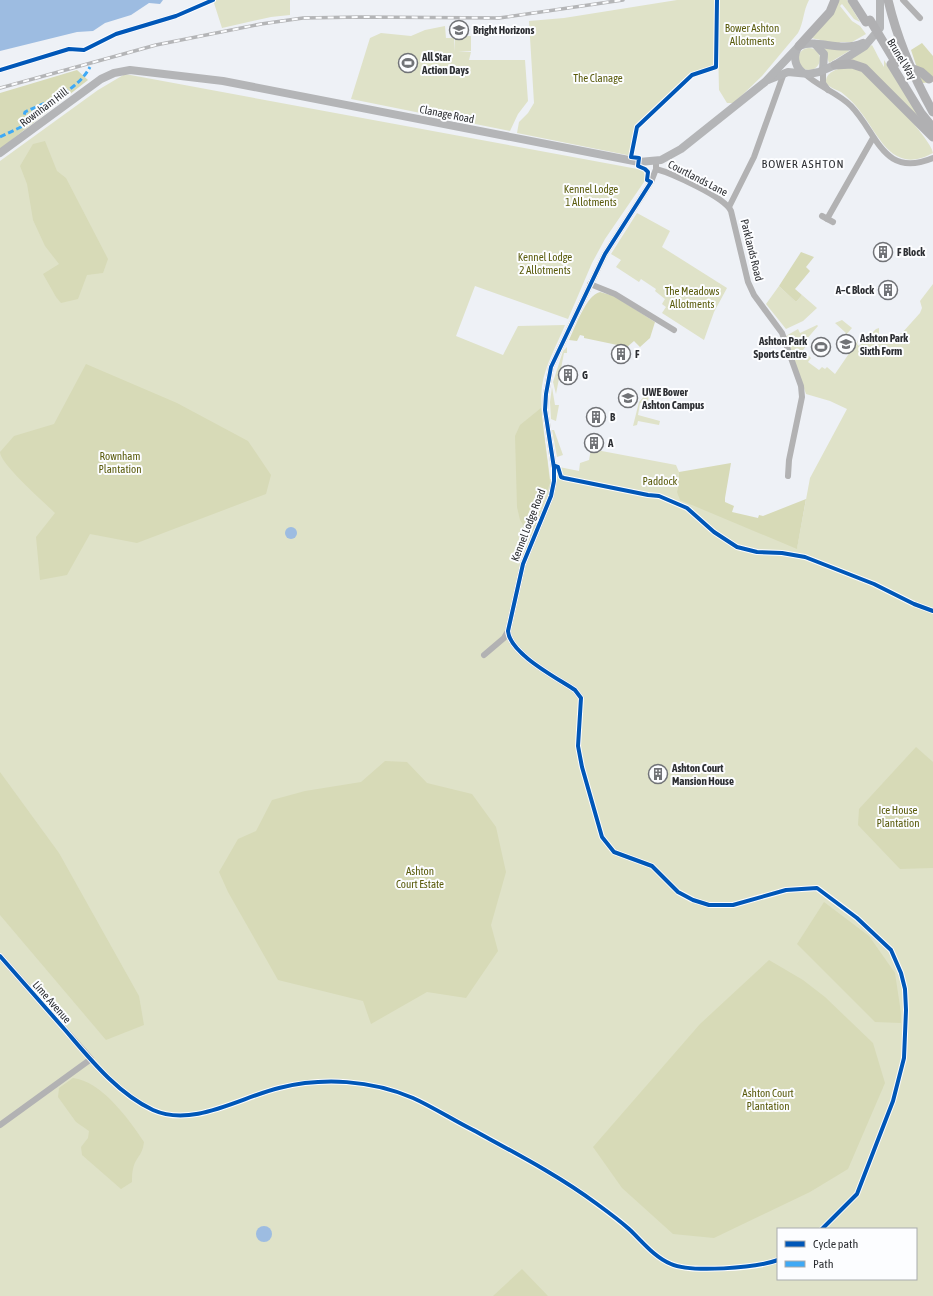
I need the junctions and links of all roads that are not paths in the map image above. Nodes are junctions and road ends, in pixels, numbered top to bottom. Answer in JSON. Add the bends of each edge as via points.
{"nodes":[{"id":1,"x":835,"y":0,"type":"edge"},
{"id":2,"x":852,"y":0,"type":"edge"},
{"id":3,"x":859,"y":0,"type":"edge"},
{"id":4,"x":875,"y":0,"type":"edge"},
{"id":5,"x":880,"y":0,"type":"edge"},
{"id":6,"x":888,"y":0,"type":"edge"},
{"id":7,"x":903,"y":0,"type":"edge"},
{"id":8,"x":920,"y":18,"type":"dead end"},
{"id":9,"x":881,"y":19,"type":"junction"},
{"id":10,"x":868,"y":21,"type":"junction"},
{"id":11,"x":872,"y":39,"type":"junction"},
{"id":12,"x":814,"y":44,"type":"junction"},
{"id":13,"x":798,"y":46,"type":"junction"},
{"id":14,"x":835,"y":64,"type":"junction"},
{"id":15,"x":913,"y":69,"type":"junction"},
{"id":16,"x":823,"y":70,"type":"junction"},
{"id":17,"x":784,"y":73,"type":"junction"},
{"id":18,"x":803,"y":73,"type":"junction"},
{"id":19,"x":101,"y":78,"type":"joint"},
{"id":20,"x":929,"y":79,"type":"dead end"},
{"id":21,"x":765,"y":82,"type":"junction"},
{"id":22,"x":828,"y":90,"type":"junction"},
{"id":23,"x":933,"y":112,"type":"edge"},
{"id":24,"x":933,"y":127,"type":"edge"},
{"id":25,"x":933,"y":137,"type":"edge"},
{"id":26,"x":873,"y":138,"type":"junction"},
{"id":27,"x":0,"y":153,"type":"edge"},
{"id":28,"x":933,"y":158,"type":"edge"},
{"id":29,"x":656,"y":165,"type":"junction"},
{"id":30,"x":729,"y":206,"type":"junction"},
{"id":31,"x":827,"y":219,"type":"dead end"},
{"id":32,"x":590,"y":284,"type":"junction"},
{"id":33,"x":674,"y":330,"type":"dead end"},
{"id":34,"x":788,"y":476,"type":"dead end"},
{"id":35,"x":508,"y":631,"type":"junction"},
{"id":36,"x":484,"y":655,"type":"dead end"},
{"id":37,"x":581,"y":698,"type":"dead end"},
{"id":38,"x":0,"y":956,"type":"edge"},
{"id":39,"x":0,"y":1125,"type":"edge"}],
"edges":[{"from":1,"to":13,"type":"highway","via":[[830,12]]},
{"from":2,"to":10,"type":"highway","name":"Brunel Way"},
{"from":3,"to":10,"type":"highway","name":"Brunel Way"},
{"from":4,"to":9,"type":"main road"},
{"from":5,"to":9,"type":"main road"},
{"from":6,"to":15,"type":"highway"},
{"from":7,"to":8,"type":"street"},
{"from":9,"to":11,"type":"main road","via":[[880,28]]},
{"from":10,"to":24,"type":"highway","name":"Brunel Way","via":[[921,114]]},
{"from":11,"to":12,"type":"main road","via":[[849,47]]},
{"from":11,"to":14,"type":"main road"},
{"from":12,"to":13,"type":"main road"},
{"from":12,"to":16,"type":"main road","via":[[824,54]]},
{"from":13,"to":18,"type":"main road","via":[[796,63]]},
{"from":13,"to":21,"type":"main road","name":"Clanage Road"},
{"from":14,"to":16,"type":"main road"},
{"from":14,"to":25,"type":"highway","via":[[852,64],[864,68]]},
{"from":15,"to":20,"type":"highway","via":[[922,72]]},
{"from":15,"to":23,"type":"highway"},
{"from":16,"to":18,"type":"main road"},
{"from":16,"to":22,"type":"street","via":[[824,83]]},
{"from":17,"to":18,"type":"main road","name":"Clanage Road"},
{"from":17,"to":21,"type":"main road","name":"Clanage Road"},
{"from":17,"to":30,"type":"street","via":[[754,157]]},
{"from":18,"to":22,"type":"street"},
{"from":19,"to":27,"type":"main road","name":"Rownham Hill"},
{"from":19,"to":29,"type":"main road","name":"Clanage Road","via":[[130,70],[223,81]]},
{"from":21,"to":29,"type":"main road","name":"Clanage Road","via":[[681,149]]},
{"from":22,"to":26,"type":"street","via":[[851,106]]},
{"from":26,"to":28,"type":"street","via":[[888,155],[904,164],[918,164]]},
{"from":26,"to":31,"type":"street"},
{"from":29,"to":30,"type":"street","name":"Courtlands Lane"},
{"from":29,"to":32,"type":"street","name":"Kennel Lodge Road","via":[[651,182],[608,247]]},
{"from":30,"to":34,"type":"street","name":"Parklands Road","via":[[736,225],[748,282],[754,295],[782,333],[801,386],[802,397]]},
{"from":32,"to":33,"type":"street","via":[[615,294]]},
{"from":32,"to":35,"type":"street","name":"Kennel Lodge Road","via":[[556,352],[549,376],[545,410],[554,480],[523,564]]},
{"from":35,"to":36,"type":"street","name":"Kennel Lodge Road","via":[[504,638]]},
{"from":35,"to":37,"type":"street","via":[[509,639],[520,652],[575,690]]},
{"from":38,"to":39,"type":"street","name":"Lime Avenue","via":[[91,1059]]}]}
